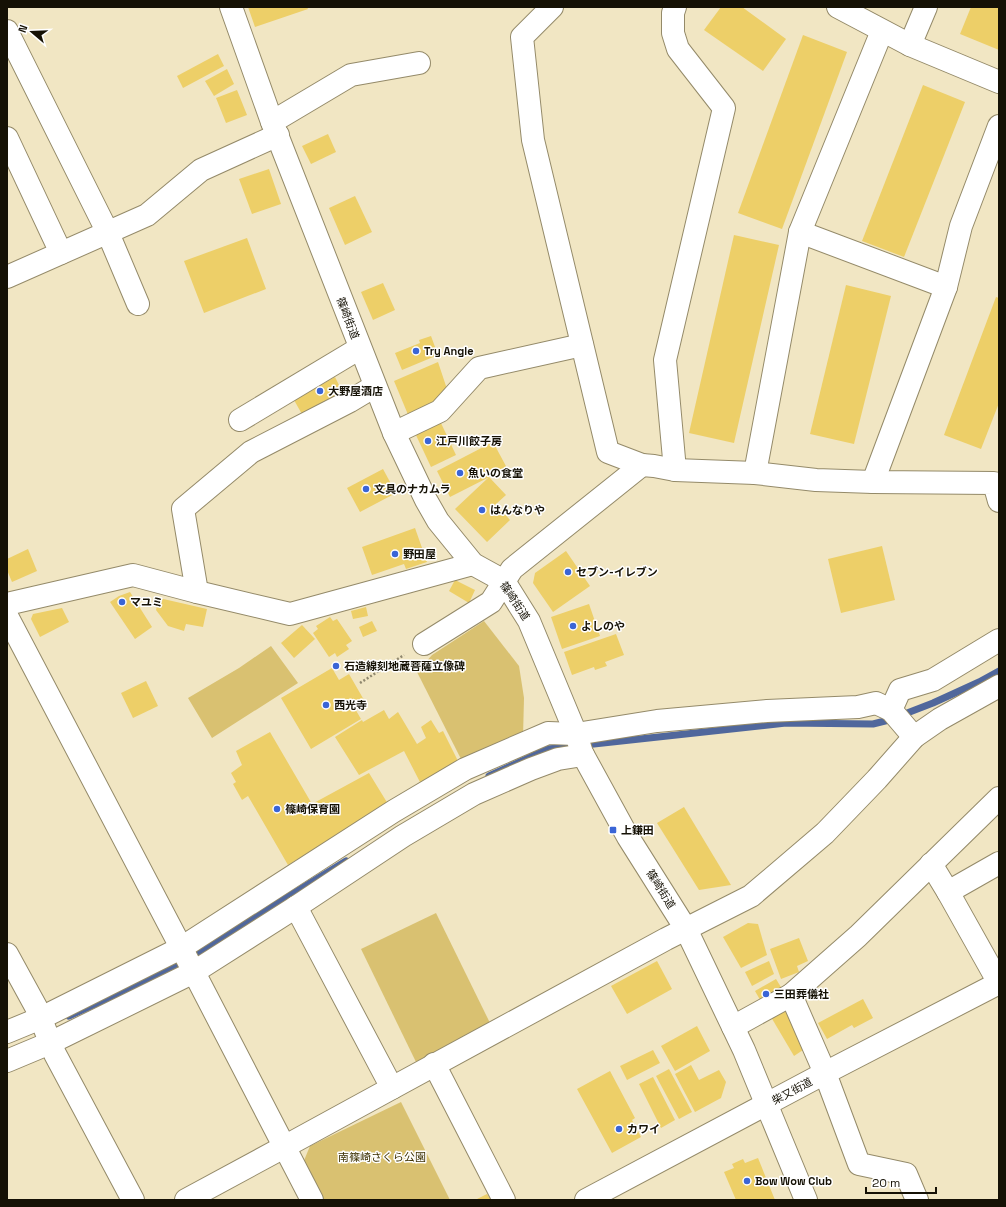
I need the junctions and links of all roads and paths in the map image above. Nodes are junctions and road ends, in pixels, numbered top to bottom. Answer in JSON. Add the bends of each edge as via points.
{"nodes":[{"id":1,"x":231,"y":7,"type":"edge"},
{"id":2,"x":552,"y":7,"type":"edge"},
{"id":3,"x":675,"y":7,"type":"edge"},
{"id":4,"x":838,"y":7,"type":"edge"},
{"id":5,"x":926,"y":7,"type":"edge"},
{"id":6,"x":7,"y":31,"type":"edge"},
{"id":7,"x":882,"y":31,"type":"junction"},
{"id":8,"x":910,"y":45,"type":"junction"},
{"id":9,"x":419,"y":63,"type":"dead end"},
{"id":10,"x":999,"y":82,"type":"edge"},
{"id":11,"x":999,"y":126,"type":"edge"},
{"id":12,"x":275,"y":129,"type":"junction"},
{"id":13,"x":7,"y":138,"type":"edge"},
{"id":14,"x":800,"y":232,"type":"junction"},
{"id":15,"x":108,"y":233,"type":"junction"},
{"id":16,"x":61,"y":253,"type":"junction"},
{"id":17,"x":7,"y":277,"type":"edge"},
{"id":18,"x":946,"y":287,"type":"junction"},
{"id":19,"x":138,"y":304,"type":"dead end"},
{"id":20,"x":582,"y":345,"type":"junction"},
{"id":21,"x":360,"y":348,"type":"junction"},
{"id":22,"x":375,"y":386,"type":"junction"},
{"id":23,"x":240,"y":420,"type":"dead end"},
{"id":24,"x":394,"y":433,"type":"junction"},
{"id":25,"x":642,"y":465,"type":"junction"},
{"id":26,"x":675,"y":470,"type":"junction"},
{"id":27,"x":755,"y":473,"type":"junction"},
{"id":28,"x":873,"y":482,"type":"junction"},
{"id":29,"x":997,"y":487,"type":"edge"},
{"id":30,"x":473,"y":564,"type":"junction"},
{"id":31,"x":504,"y":581,"type":"junction"},
{"id":32,"x":197,"y":592,"type":"junction"},
{"id":33,"x":7,"y":604,"type":"edge"},
{"id":34,"x":7,"y":616,"type":"edge"},
{"id":35,"x":999,"y":640,"type":"edge"},
{"id":36,"x":424,"y":644,"type":"joint"},
{"id":37,"x":360,"y":683,"type":"dead end"},
{"id":38,"x":999,"y":686,"type":"edge"},
{"id":39,"x":891,"y":710,"type":"junction"},
{"id":40,"x":914,"y":737,"type":"junction"},
{"id":41,"x":580,"y":746,"type":"junction"},
{"id":42,"x":999,"y":798,"type":"edge"},
{"id":43,"x":999,"y":863,"type":"edge"},
{"id":44,"x":931,"y":864,"type":"junction"},
{"id":45,"x":948,"y":892,"type":"junction"},
{"id":46,"x":296,"y":907,"type":"junction"},
{"id":47,"x":686,"y":929,"type":"junction"},
{"id":48,"x":7,"y":954,"type":"edge"},
{"id":49,"x":188,"y":960,"type":"junction"},
{"id":50,"x":999,"y":983,"type":"edge"},
{"id":51,"x":791,"y":995,"type":"junction"},
{"id":52,"x":734,"y":1027,"type":"junction"},
{"id":53,"x":46,"y":1030,"type":"junction"},
{"id":54,"x":7,"y":1032,"type":"edge"},
{"id":55,"x":7,"y":1060,"type":"edge"},
{"id":56,"x":434,"y":1064,"type":"junction"},
{"id":57,"x":825,"y":1073,"type":"junction"},
{"id":58,"x":392,"y":1088,"type":"junction"},
{"id":59,"x":767,"y":1104,"type":"junction"},
{"id":60,"x":284,"y":1148,"type":"junction"},
{"id":61,"x":134,"y":1200,"type":"edge"},
{"id":62,"x":186,"y":1200,"type":"edge"},
{"id":63,"x":312,"y":1200,"type":"edge"},
{"id":64,"x":504,"y":1200,"type":"edge"},
{"id":65,"x":586,"y":1200,"type":"edge"},
{"id":66,"x":806,"y":1200,"type":"edge"},
{"id":67,"x":917,"y":1200,"type":"edge"}],
"edges":[{"from":1,"to":12,"type":"street","name":"篠崎街道"},
{"from":2,"to":20,"type":"street","via":[[522,37],[533,140]]},
{"from":3,"to":26,"type":"street","via":[[673,33],[678,49],[724,108],[665,360]]},
{"from":4,"to":7,"type":"street"},
{"from":5,"to":8,"type":"street"},
{"from":6,"to":15,"type":"street"},
{"from":7,"to":8,"type":"street"},
{"from":7,"to":14,"type":"street"},
{"from":8,"to":10,"type":"street"},
{"from":9,"to":12,"type":"street","via":[[351,75]]},
{"from":11,"to":18,"type":"street","via":[[961,226]]},
{"from":12,"to":15,"type":"street","via":[[200,170],[147,215]]},
{"from":12,"to":21,"type":"street","name":"篠崎街道"},
{"from":13,"to":16,"type":"street"},
{"from":14,"to":18,"type":"street"},
{"from":14,"to":27,"type":"street"},
{"from":15,"to":16,"type":"street"},
{"from":15,"to":19,"type":"street"},
{"from":16,"to":17,"type":"street"},
{"from":18,"to":28,"type":"street"},
{"from":20,"to":24,"type":"street","via":[[479,368],[440,411]]},
{"from":20,"to":25,"type":"street","via":[[608,452]]},
{"from":21,"to":22,"type":"street","name":"篠崎街道"},
{"from":21,"to":23,"type":"street"},
{"from":22,"to":24,"type":"street","name":"篠崎街道"},
{"from":22,"to":32,"type":"street","via":[[251,452],[183,509]]},
{"from":24,"to":30,"type":"street","name":"篠崎街道","via":[[438,522]]},
{"from":25,"to":26,"type":"street"},
{"from":25,"to":31,"type":"street","via":[[512,569]]},
{"from":26,"to":27,"type":"street"},
{"from":27,"to":28,"type":"street","via":[[816,480]]},
{"from":28,"to":29,"type":"street"},
{"from":30,"to":31,"type":"street","name":"篠崎街道"},
{"from":30,"to":32,"type":"street","via":[[290,614]]},
{"from":31,"to":36,"type":"street","via":[[491,602]]},
{"from":31,"to":41,"type":"street","name":"篠崎街道","via":[[529,621]]},
{"from":32,"to":33,"type":"street","via":[[133,575]]},
{"from":34,"to":49,"type":"street"},
{"from":35,"to":39,"type":"street","via":[[933,680],[900,690]]},
{"from":36,"to":37,"type":"path"},
{"from":38,"to":40,"type":"street","via":[[940,719]]},
{"from":39,"to":40,"type":"street"},
{"from":39,"to":41,"type":"street","via":[[876,703],[858,707],[767,711],[656,721]]},
{"from":40,"to":47,"type":"street","via":[[825,833],[751,896]]},
{"from":41,"to":46,"type":"street","via":[[563,758],[474,794],[402,836]]},
{"from":41,"to":47,"type":"street","name":"篠崎街道","via":[[628,837]]},
{"from":41,"to":49,"type":"street","via":[[548,733],[465,769],[394,811]]},
{"from":42,"to":44,"type":"street"},
{"from":43,"to":45,"type":"street"},
{"from":44,"to":45,"type":"street"},
{"from":44,"to":51,"type":"street","via":[[858,936]]},
{"from":45,"to":50,"type":"street"},
{"from":46,"to":49,"type":"street"},
{"from":46,"to":58,"type":"street"},
{"from":47,"to":52,"type":"street","name":"篠崎街道"},
{"from":47,"to":56,"type":"street"},
{"from":48,"to":53,"type":"street","via":[[36,1006]]},
{"from":49,"to":53,"type":"street"},
{"from":49,"to":60,"type":"street"},
{"from":50,"to":57,"type":"street","name":"柴又街道"},
{"from":51,"to":52,"type":"street"},
{"from":51,"to":57,"type":"street"},
{"from":52,"to":59,"type":"street","name":"篠崎街道"},
{"from":53,"to":54,"type":"street"},
{"from":53,"to":55,"type":"street"},
{"from":53,"to":61,"type":"street"},
{"from":56,"to":58,"type":"street"},
{"from":56,"to":64,"type":"street"},
{"from":57,"to":59,"type":"street","name":"柴又街道"},
{"from":57,"to":67,"type":"street","via":[[859,1164],[906,1174]]},
{"from":58,"to":60,"type":"street"},
{"from":59,"to":65,"type":"street","name":"柴又街道"},
{"from":59,"to":66,"type":"street","name":"篠崎街道"},
{"from":60,"to":62,"type":"street"},
{"from":60,"to":63,"type":"street"}]}
